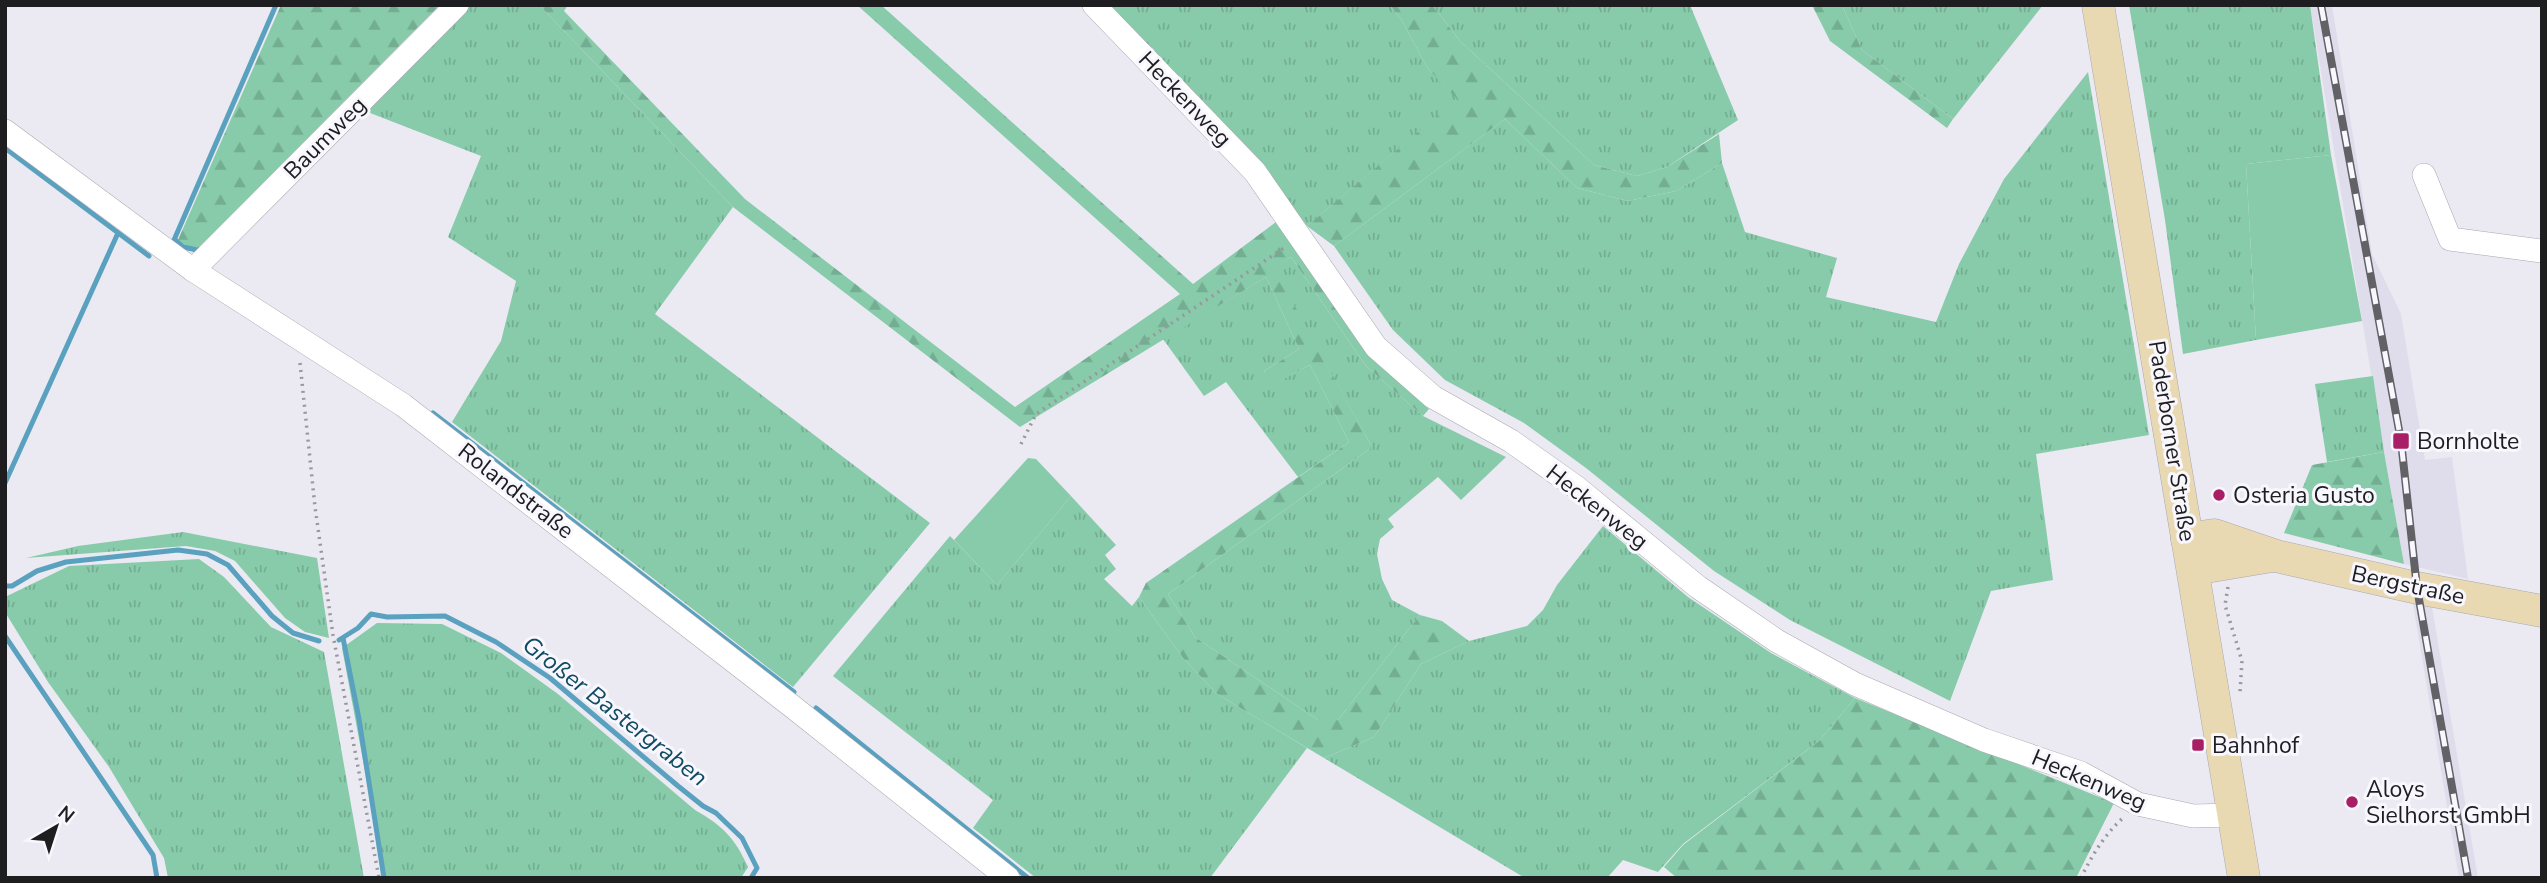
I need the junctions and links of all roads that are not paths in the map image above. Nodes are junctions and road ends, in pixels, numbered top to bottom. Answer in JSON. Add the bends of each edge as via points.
{"nodes":[{"id":1,"x":457,"y":5,"type":"edge"},
{"id":2,"x":1094,"y":5,"type":"edge"},
{"id":3,"x":2098,"y":5,"type":"edge"},
{"id":4,"x":5,"y":131,"type":"edge"},
{"id":5,"x":2424,"y":175,"type":"dead end"},
{"id":6,"x":2542,"y":251,"type":"edge"},
{"id":7,"x":193,"y":271,"type":"junction"},
{"id":8,"x":2187,"y":539,"type":"junction"},
{"id":9,"x":2276,"y":556,"type":"junction"},
{"id":10,"x":2194,"y":569,"type":"junction"},
{"id":11,"x":2541,"y":616,"type":"edge"},
{"id":12,"x":2234,"y":815,"type":"junction"},
{"id":13,"x":1008,"y":878,"type":"edge"},
{"id":14,"x":2244,"y":878,"type":"edge"}],
"edges":[{"from":1,"to":7,"type":"street","name":"Baumweg"},
{"from":2,"to":12,"type":"street","name":"Heckenweg","via":[[1255,172],[1376,347],[1433,397],[1576,487],[1709,595],[1777,641],[1855,684],[1984,740],[2081,773],[2138,804],[2193,816]]},
{"from":3,"to":8,"type":"main road","name":"Paderborner Straße"},
{"from":4,"to":7,"type":"street","name":"Rolandstraße"},
{"from":5,"to":6,"type":"street","via":[[2450,239]]},
{"from":7,"to":13,"type":"street","name":"Rolandstraße","via":[[403,405]]},
{"from":8,"to":9,"type":"main road","name":"Bergstraße","via":[[2214,535]]},
{"from":8,"to":10,"type":"main road","name":"Paderborner Straße"},
{"from":9,"to":10,"type":"main road","name":"Bergstraße"},
{"from":9,"to":11,"type":"main road","name":"Bergstraße"},
{"from":10,"to":12,"type":"main road","name":"Paderborner Straße"},
{"from":12,"to":14,"type":"main road","name":"Paderborner Straße"}]}
